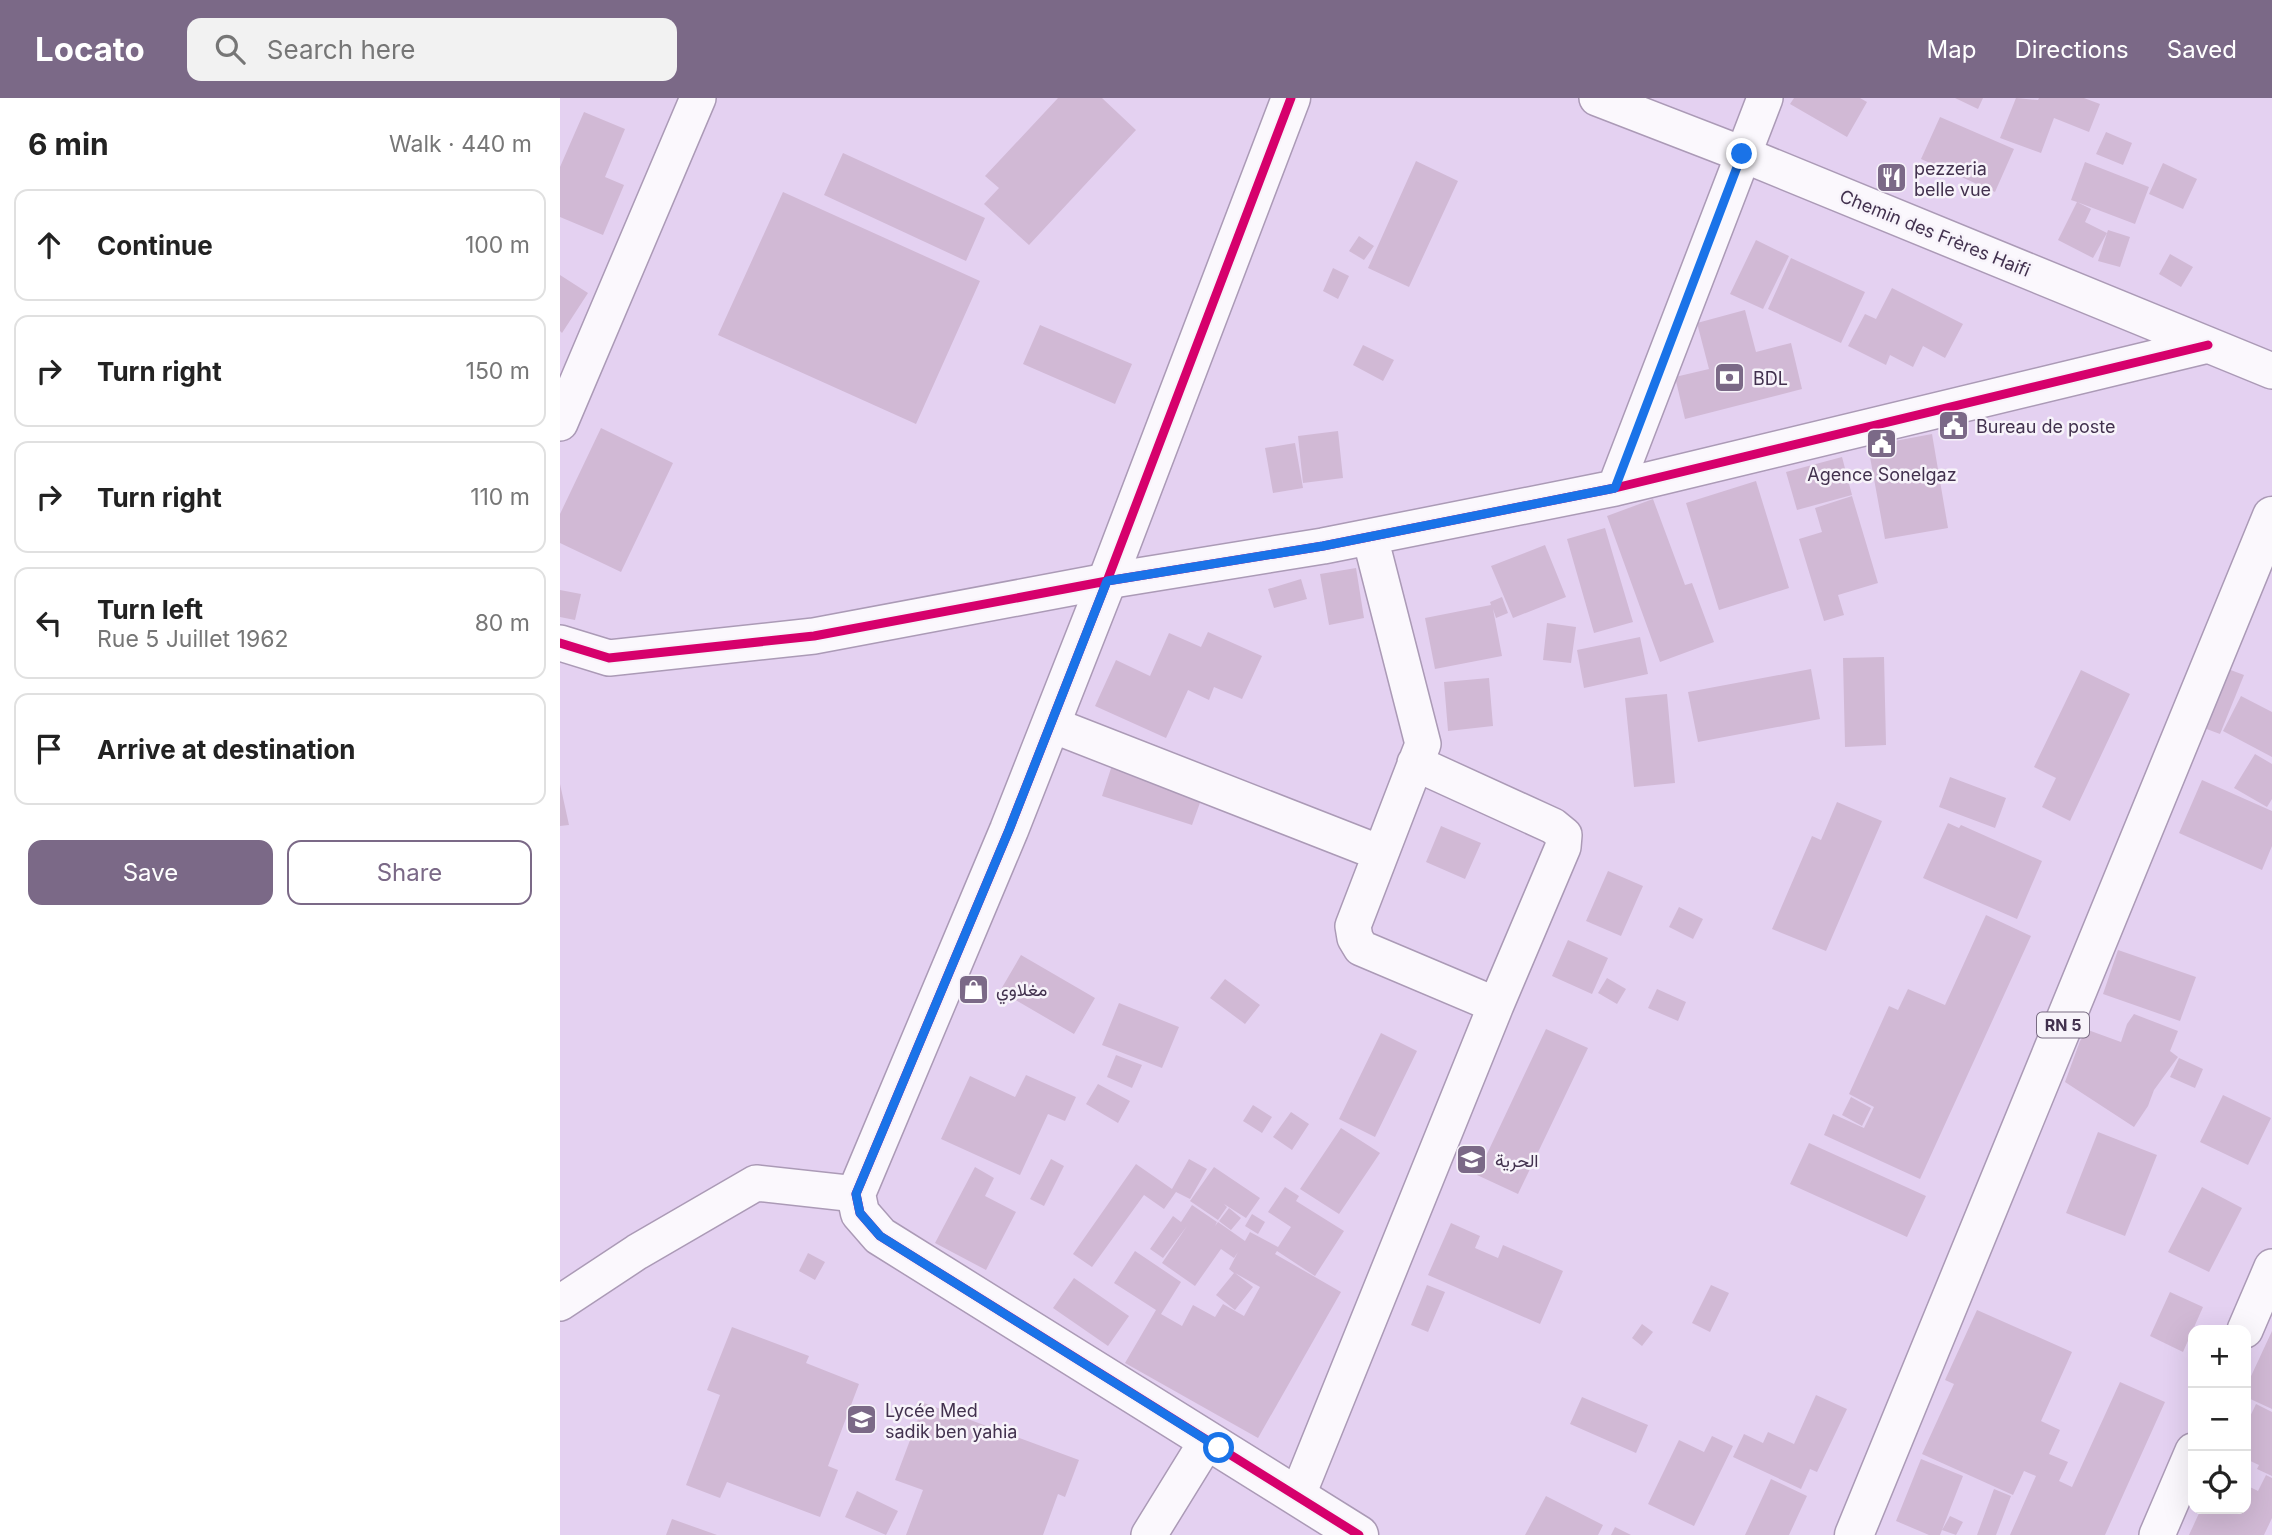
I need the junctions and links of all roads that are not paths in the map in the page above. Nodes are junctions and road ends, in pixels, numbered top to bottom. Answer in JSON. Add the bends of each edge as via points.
{"nodes":[{"id":1,"x":698,"y":98,"type":"edge"},
{"id":2,"x":1291,"y":98,"type":"edge"},
{"id":3,"x":1597,"y":98,"type":"edge"},
{"id":4,"x":1765,"y":98,"type":"edge"},
{"id":5,"x":1742,"y":154,"type":"junction"},
{"id":6,"x":2208,"y":345,"type":"junction"},
{"id":7,"x":2272,"y":372,"type":"edge"},
{"id":8,"x":560,"y":423,"type":"edge"},
{"id":9,"x":1615,"y":488,"type":"junction"},
{"id":10,"x":2272,"y":516,"type":"edge"},
{"id":11,"x":1370,"y":537,"type":"junction"},
{"id":12,"x":1107,"y":581,"type":"junction"},
{"id":13,"x":560,"y":643,"type":"edge"},
{"id":14,"x":1050,"y":724,"type":"junction"},
{"id":15,"x":1415,"y":763,"type":"junction"},
{"id":16,"x":1380,"y":853,"type":"junction"},
{"id":17,"x":1496,"y":1005,"type":"junction"},
{"id":18,"x":856,"y":1194,"type":"junction"},
{"id":19,"x":2270,"y":1280,"type":"edge"},
{"id":20,"x":560,"y":1303,"type":"edge"},
{"id":21,"x":2248,"y":1325,"type":"edge"},
{"id":22,"x":1207,"y":1441,"type":"junction"},
{"id":23,"x":2188,"y":1463,"type":"edge"},
{"id":24,"x":1297,"y":1497,"type":"junction"},
{"id":25,"x":1149,"y":1535,"type":"edge"},
{"id":26,"x":1359,"y":1535,"type":"edge"},
{"id":27,"x":1854,"y":1535,"type":"edge"},
{"id":28,"x":2157,"y":1535,"type":"edge"}],
"edges":[{"from":1,"to":8,"type":"street"},
{"from":2,"to":12,"type":"street"},
{"from":3,"to":5,"type":"street","name":"Chemin des Frères Haifi"},
{"from":4,"to":5,"type":"street"},
{"from":5,"to":6,"type":"street","name":"Chemin des Frères Haifi"},
{"from":5,"to":9,"type":"street"},
{"from":6,"to":7,"type":"street","name":"Chemin des Frères Haifi"},
{"from":6,"to":9,"type":"street"},
{"from":9,"to":11,"type":"street"},
{"from":10,"to":27,"type":"street","number":"RN 5"},
{"from":11,"to":12,"type":"street"},
{"from":11,"to":15,"type":"street","via":[[1423,744]]},
{"from":12,"to":13,"type":"street","via":[[814,636],[609,658]]},
{"from":12,"to":14,"type":"street"},
{"from":14,"to":16,"type":"street"},
{"from":14,"to":18,"type":"street"},
{"from":15,"to":16,"type":"street"},
{"from":15,"to":17,"type":"street","via":[[1564,835],[1563,847]]},
{"from":16,"to":17,"type":"street","via":[[1353,926],[1362,948]]},
{"from":17,"to":24,"type":"street"},
{"from":18,"to":20,"type":"street","via":[[756,1183]]},
{"from":18,"to":22,"type":"street","via":[[860,1213],[880,1236]]},
{"from":19,"to":21,"type":"street"},
{"from":22,"to":24,"type":"street"},
{"from":22,"to":25,"type":"street"},
{"from":23,"to":28,"type":"street"},
{"from":24,"to":26,"type":"street"}]}
